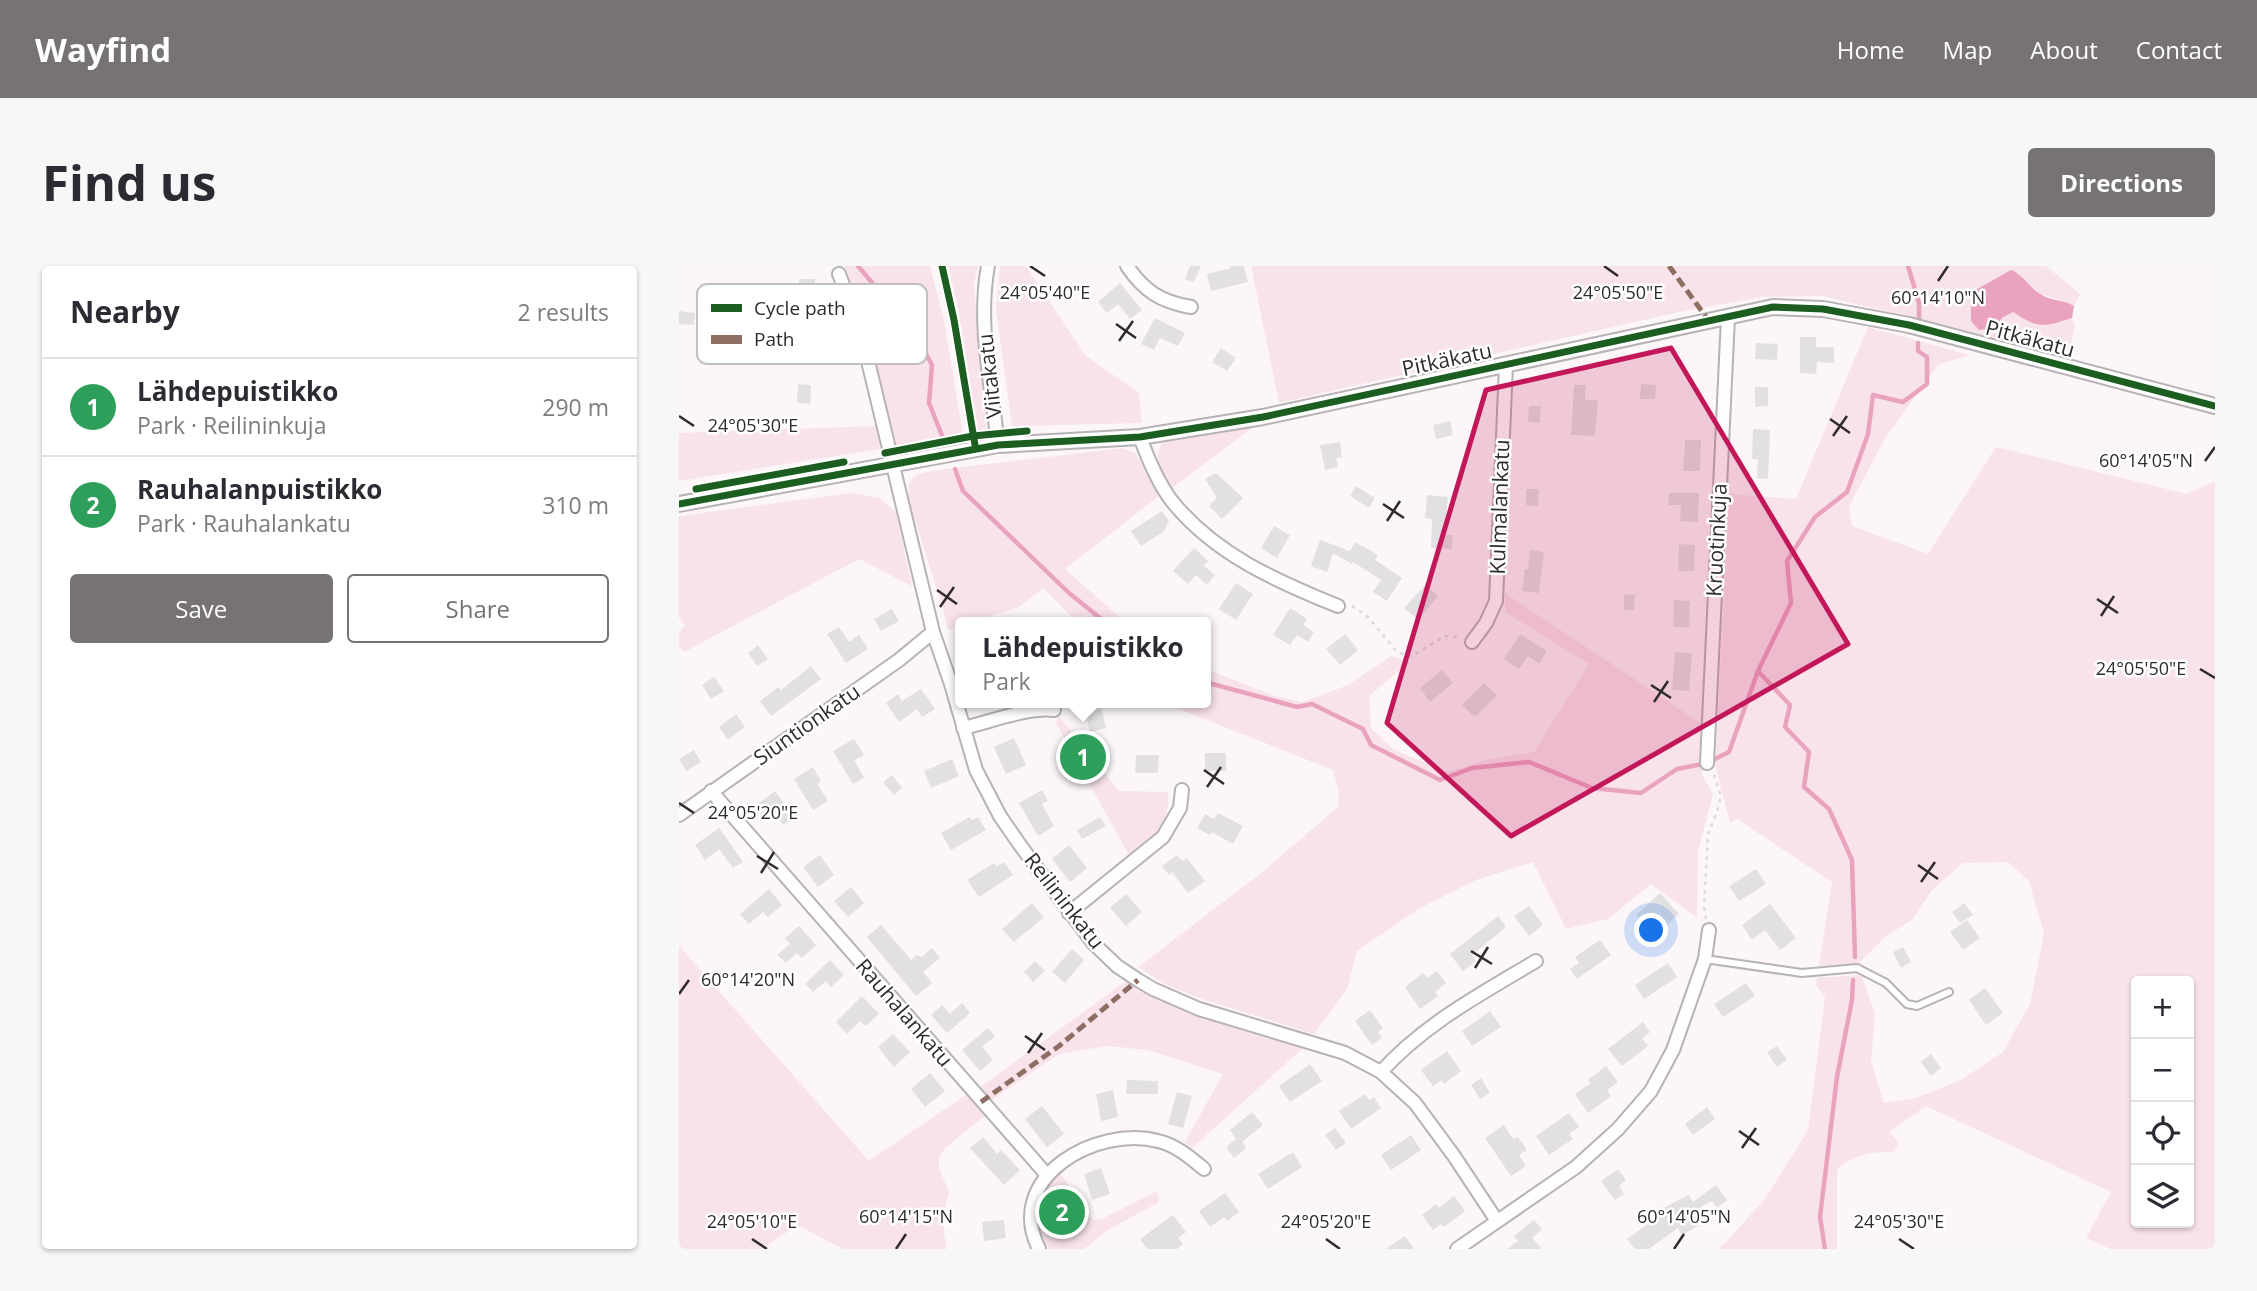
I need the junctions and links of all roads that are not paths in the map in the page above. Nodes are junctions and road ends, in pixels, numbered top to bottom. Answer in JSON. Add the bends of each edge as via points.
{"nodes":[{"id":1,"x":988,"y":266,"type":"edge"},
{"id":2,"x":1127,"y":266,"type":"edge"},
{"id":3,"x":839,"y":274,"type":"dead end"},
{"id":4,"x":843,"y":284,"type":"edge"},
{"id":5,"x":1191,"y":307,"type":"dead end"},
{"id":6,"x":1728,"y":317,"type":"junction"},
{"id":7,"x":868,"y":364,"type":"edge"},
{"id":8,"x":1506,"y":365,"type":"junction"},
{"id":9,"x":2215,"y":406,"type":"edge"},
{"id":10,"x":1140,"y":437,"type":"junction"},
{"id":11,"x":998,"y":445,"type":"junction"},
{"id":12,"x":891,"y":465,"type":"junction"},
{"id":13,"x":679,"y":505,"type":"edge"},
{"id":14,"x":1338,"y":606,"type":"road end"},
{"id":15,"x":933,"y":632,"type":"junction"},
{"id":16,"x":1472,"y":642,"type":"road end"},
{"id":17,"x":955,"y":702,"type":"edge"},
{"id":18,"x":957,"y":708,"type":"edge"},
{"id":19,"x":1054,"y":710,"type":"dead end"},
{"id":20,"x":963,"y":728,"type":"junction"},
{"id":21,"x":1707,"y":763,"type":"road end"},
{"id":22,"x":1182,"y":790,"type":"dead end"},
{"id":23,"x":711,"y":791,"type":"junction"},
{"id":24,"x":681,"y":809,"type":"edge"},
{"id":25,"x":1069,"y":913,"type":"junction"},
{"id":26,"x":1709,"y":930,"type":"road end"},
{"id":27,"x":1705,"y":959,"type":"junction"},
{"id":28,"x":1536,"y":961,"type":"dead end"},
{"id":29,"x":1949,"y":992,"type":"dead end"},
{"id":30,"x":1381,"y":1072,"type":"junction"},
{"id":31,"x":1204,"y":1169,"type":"dead end"},
{"id":32,"x":1046,"y":1174,"type":"junction"},
{"id":33,"x":1497,"y":1221,"type":"junction"},
{"id":34,"x":1039,"y":1249,"type":"edge"},
{"id":35,"x":1457,"y":1249,"type":"edge"}],
"edges":[{"from":1,"to":11,"type":"street","name":"Viitakatu","via":[[983,314]]},
{"from":2,"to":5,"type":"street","via":[[1147,289],[1169,303]]},
{"from":3,"to":4,"type":"street","name":"Reilininkatu"},
{"from":6,"to":8,"type":"street","name":"Pitkäkatu"},
{"from":6,"to":9,"type":"street","name":"Pitkäkatu","via":[[1773,307],[1823,309],[1909,326]]},
{"from":6,"to":21,"type":"street","name":"Kruotinkuja"},
{"from":7,"to":12,"type":"street","name":"Reilininkatu"},
{"from":8,"to":10,"type":"street","name":"Pitkäkatu","via":[[1263,417]]},
{"from":8,"to":16,"type":"street","name":"Kulmalankatu","via":[[1496,601]]},
{"from":10,"to":11,"type":"street","name":"Pitkäkatu"},
{"from":10,"to":14,"type":"street","via":[[1170,498],[1198,529],[1279,582]]},
{"from":11,"to":12,"type":"street","name":"Pitkäkatu"},
{"from":12,"to":13,"type":"street","name":"Pitkäkatu"},
{"from":12,"to":15,"type":"street","name":"Reilininkatu"},
{"from":15,"to":17,"type":"street","name":"Reilininkatu"},
{"from":15,"to":23,"type":"street","name":"Siuntionkatu"},
{"from":18,"to":20,"type":"street","name":"Reilininkatu"},
{"from":19,"to":20,"type":"street"},
{"from":20,"to":25,"type":"street","name":"Reilininkatu","via":[[976,770],[1000,816]]},
{"from":22,"to":25,"type":"street","via":[[1179,808],[1163,837]]},
{"from":23,"to":24,"type":"street","name":"Siuntionkatu"},
{"from":23,"to":32,"type":"street","name":"Rauhalankatu"},
{"from":25,"to":30,"type":"street","name":"Reilininkatu","via":[[1117,966],[1153,989],[1199,1009],[1345,1053]]},
{"from":26,"to":27,"type":"street"},
{"from":27,"to":29,"type":"lane","via":[[1803,974],[1857,968],[1886,983],[1907,1004],[1917,1006]]},
{"from":27,"to":33,"type":"street","via":[[1673,1051],[1651,1091],[1576,1167]]},
{"from":28,"to":30,"type":"street","via":[[1443,1017],[1400,1050]]},
{"from":30,"to":33,"type":"street","name":"Reilininkatu","via":[[1415,1103]]},
{"from":31,"to":32,"type":"street","via":[[1187,1154],[1160,1141],[1130,1137],[1101,1142]]},
{"from":32,"to":34,"type":"street","via":[[1033,1199],[1031,1226]]},
{"from":33,"to":35,"type":"street"}]}
